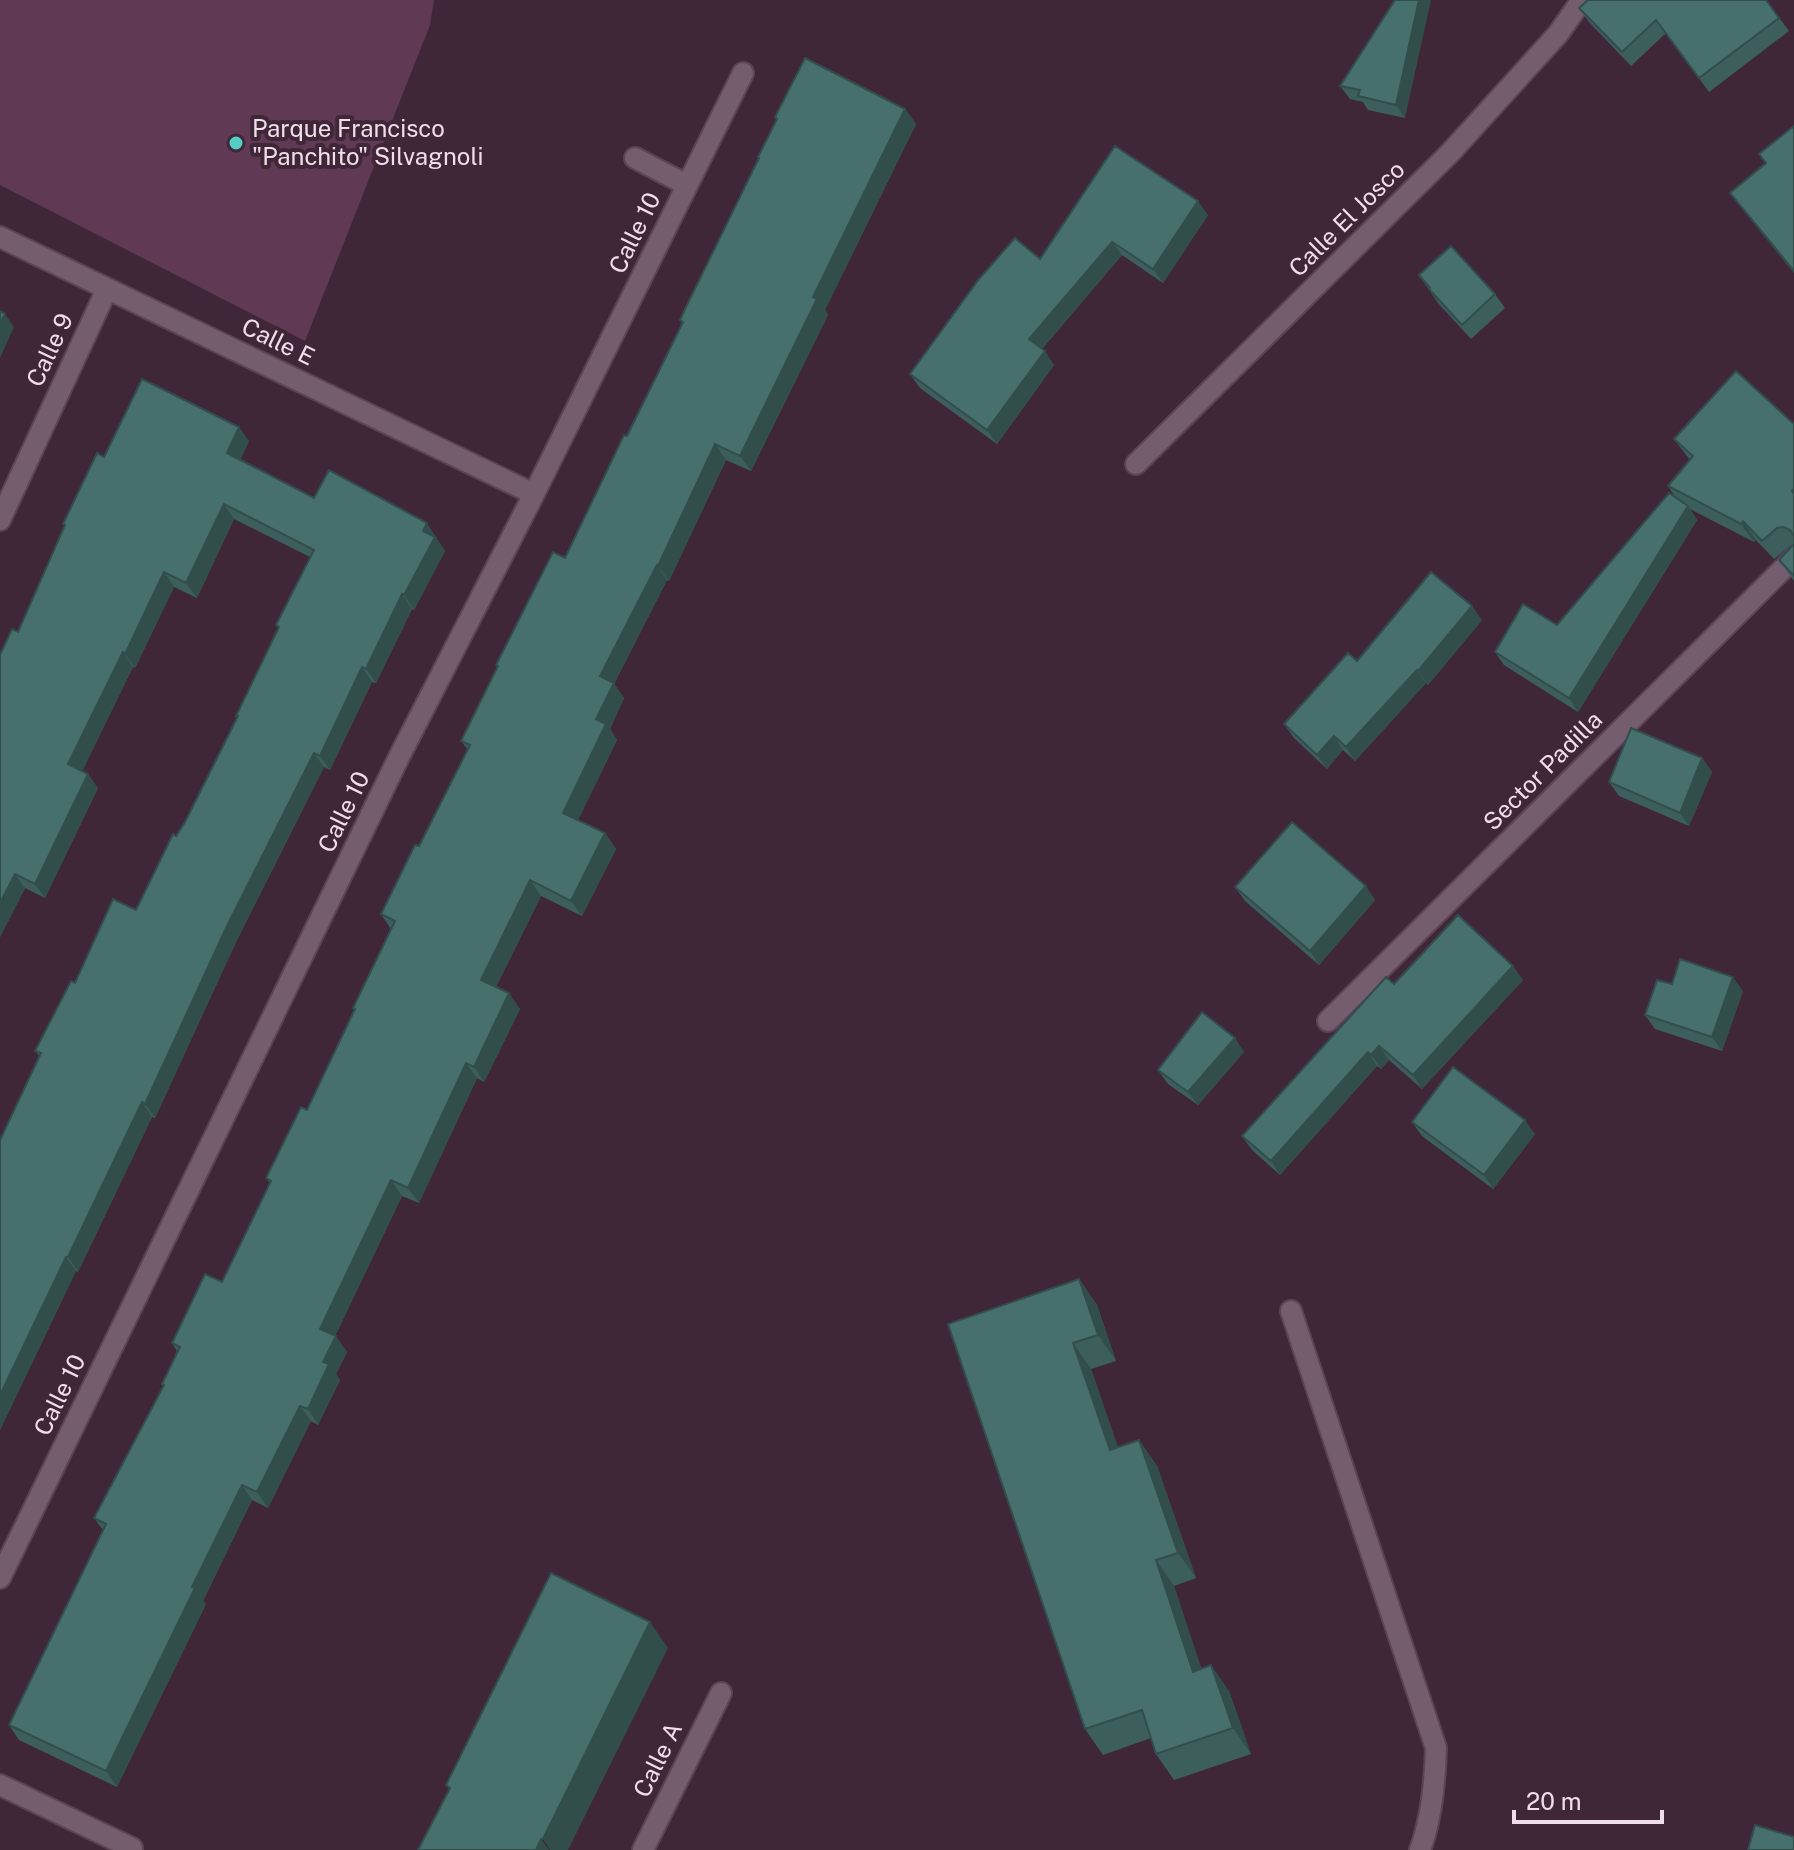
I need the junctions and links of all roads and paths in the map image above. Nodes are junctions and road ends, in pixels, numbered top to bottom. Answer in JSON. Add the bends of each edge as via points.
{"nodes":[{"id":1,"x":1582,"y":0,"type":"edge"},
{"id":2,"x":743,"y":73,"type":"dead end"},
{"id":3,"x":635,"y":158,"type":"dead end"},
{"id":4,"x":687,"y":185,"type":"junction"},
{"id":5,"x":0,"y":237,"type":"edge"},
{"id":6,"x":107,"y":289,"type":"junction"},
{"id":7,"x":1136,"y":464,"type":"dead end"},
{"id":8,"x":534,"y":494,"type":"junction"},
{"id":9,"x":0,"y":520,"type":"edge"},
{"id":10,"x":1794,"y":558,"type":"edge"},
{"id":11,"x":1328,"y":1021,"type":"dead end"},
{"id":12,"x":1291,"y":1311,"type":"dead end"},
{"id":13,"x":0,"y":1578,"type":"edge"},
{"id":14,"x":721,"y":1693,"type":"dead end"},
{"id":15,"x":0,"y":1785,"type":"edge"},
{"id":16,"x":132,"y":1848,"type":"dead end"},
{"id":17,"x":643,"y":1850,"type":"edge"},
{"id":18,"x":1420,"y":1850,"type":"edge"}],
"edges":[{"from":1,"to":7,"type":"street","name":"Calle El Josco","via":[[1558,34],[1450,153]]},
{"from":2,"to":4,"type":"street","name":"Calle 10"},
{"from":3,"to":4,"type":"street"},
{"from":4,"to":8,"type":"street","name":"Calle 10"},
{"from":5,"to":6,"type":"street","name":"Calle E"},
{"from":6,"to":8,"type":"street","name":"Calle E"},
{"from":6,"to":9,"type":"street","name":"Calle 9"},
{"from":8,"to":13,"type":"street","name":"Calle 10","via":[[399,757]]},
{"from":10,"to":11,"type":"street","name":"Sector Padilla"},
{"from":12,"to":18,"type":"street","via":[[1436,1748],[1435,1781]]},
{"from":14,"to":17,"type":"street","name":"Calle A"},
{"from":15,"to":16,"type":"street"}]}
